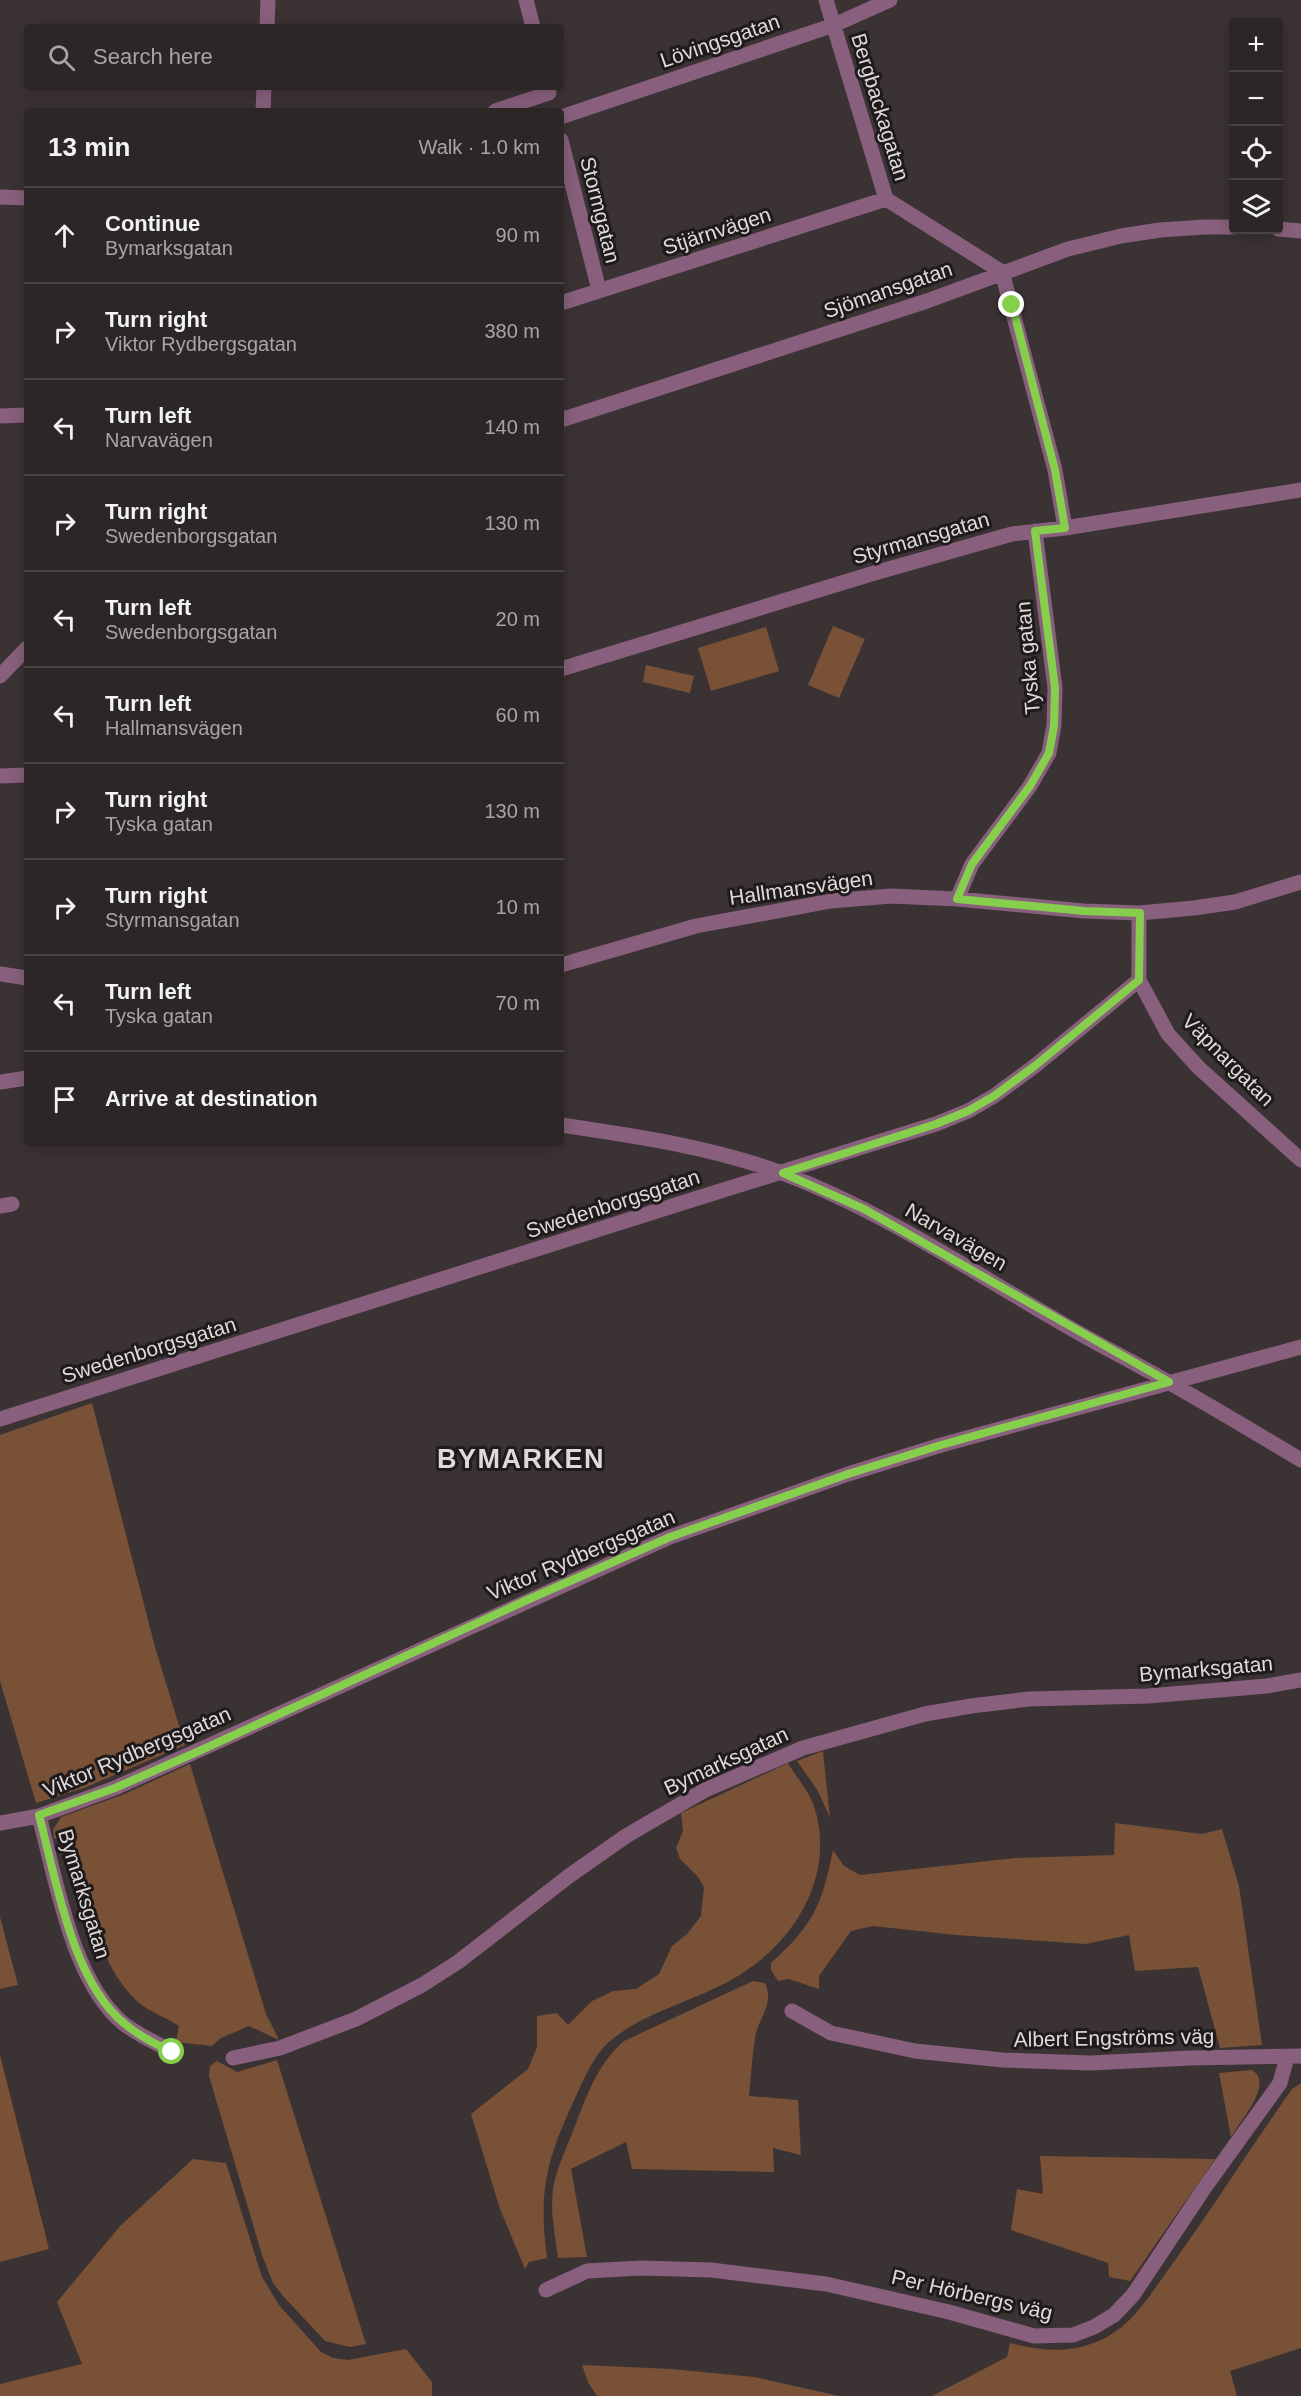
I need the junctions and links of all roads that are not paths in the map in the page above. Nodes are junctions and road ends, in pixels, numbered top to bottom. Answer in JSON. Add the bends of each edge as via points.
{"nodes":[{"id":1,"x":268,"y":0,"type":"edge"},
{"id":2,"x":526,"y":0,"type":"edge"},
{"id":3,"x":826,"y":0,"type":"edge"},
{"id":4,"x":890,"y":0,"type":"edge"},
{"id":5,"x":267,"y":24,"type":"edge"},
{"id":6,"x":532,"y":24,"type":"edge"},
{"id":7,"x":834,"y":25,"type":"junction"},
{"id":8,"x":264,"y":90,"type":"edge"},
{"id":9,"x":548,"y":90,"type":"edge"},
{"id":10,"x":263,"y":108,"type":"edge"},
{"id":11,"x":503,"y":108,"type":"edge"},
{"id":12,"x":553,"y":108,"type":"edge"},
{"id":13,"x":564,"y":116,"type":"edge"},
{"id":14,"x":564,"y":152,"type":"edge"},
{"id":15,"x":0,"y":197,"type":"edge"},
{"id":16,"x":24,"y":198,"type":"edge"},
{"id":17,"x":886,"y":199,"type":"junction"},
{"id":18,"x":1229,"y":228,"type":"edge"},
{"id":19,"x":1283,"y":229,"type":"edge"},
{"id":20,"x":1301,"y":231,"type":"edge"},
{"id":21,"x":1002,"y":272,"type":"junction"},
{"id":22,"x":599,"y":290,"type":"junction"},
{"id":23,"x":564,"y":302,"type":"edge"},
{"id":24,"x":24,"y":415,"type":"edge"},
{"id":25,"x":0,"y":416,"type":"edge"},
{"id":26,"x":564,"y":419,"type":"edge"},
{"id":27,"x":1301,"y":490,"type":"edge"},
{"id":28,"x":1065,"y":528,"type":"junction"},
{"id":29,"x":1035,"y":531,"type":"junction"},
{"id":30,"x":24,"y":651,"type":"edge"},
{"id":31,"x":564,"y":668,"type":"edge"},
{"id":32,"x":0,"y":676,"type":"edge"},
{"id":33,"x":24,"y":775,"type":"edge"},
{"id":34,"x":0,"y":776,"type":"edge"},
{"id":35,"x":1301,"y":882,"type":"edge"},
{"id":36,"x":957,"y":899,"type":"junction"},
{"id":37,"x":1140,"y":913,"type":"junction"},
{"id":38,"x":564,"y":964,"type":"edge"},
{"id":39,"x":0,"y":974,"type":"edge"},
{"id":40,"x":24,"y":978,"type":"edge"},
{"id":41,"x":1139,"y":980,"type":"junction"},
{"id":42,"x":24,"y":1078,"type":"edge"},
{"id":43,"x":0,"y":1082,"type":"edge"},
{"id":44,"x":564,"y":1125,"type":"edge"},
{"id":45,"x":1301,"y":1160,"type":"edge"},
{"id":46,"x":783,"y":1173,"type":"junction"},
{"id":47,"x":1301,"y":1347,"type":"edge"},
{"id":48,"x":1169,"y":1382,"type":"junction"},
{"id":49,"x":0,"y":1419,"type":"edge"},
{"id":50,"x":1301,"y":1460,"type":"edge"},
{"id":51,"x":1301,"y":1680,"type":"edge"},
{"id":52,"x":39,"y":1815,"type":"junction"},
{"id":53,"x":0,"y":1823,"type":"edge"},
{"id":54,"x":792,"y":2011,"type":"dead end"},
{"id":55,"x":172,"y":2052,"type":"dead end"},
{"id":56,"x":1294,"y":2056,"type":"edge"},
{"id":57,"x":232,"y":2058,"type":"dead end"},
{"id":58,"x":546,"y":2290,"type":"dead end"}],
"edges":[{"from":1,"to":5,"type":"street"},
{"from":2,"to":6,"type":"street"},
{"from":3,"to":7,"type":"street","name":"Bergbackagatan"},
{"from":4,"to":7,"type":"street","name":"Lövingsgatan"},
{"from":7,"to":13,"type":"street","name":"Lövingsgatan"},
{"from":7,"to":17,"type":"street","name":"Bergbackagatan"},
{"from":8,"to":10,"type":"street"},
{"from":9,"to":11,"type":"street"},
{"from":9,"to":12,"type":"street"},
{"from":14,"to":22,"type":"street","name":"Stormgatan"},
{"from":15,"to":16,"type":"street"},
{"from":17,"to":21,"type":"street","name":"Bergbackagatan"},
{"from":17,"to":22,"type":"street","name":"Stjärnvägen"},
{"from":18,"to":21,"type":"street","name":"Sjömansgatan","via":[[1121,236]]},
{"from":19,"to":20,"type":"street"},
{"from":21,"to":26,"type":"street","name":"Sjömansgatan","via":[[927,301]]},
{"from":21,"to":28,"type":"street","via":[[1055,470]]},
{"from":22,"to":23,"type":"street","name":"Stjärnvägen"},
{"from":24,"to":25,"type":"street"},
{"from":27,"to":28,"type":"street","name":"Styrmansgatan"},
{"from":28,"to":29,"type":"street","name":"Styrmansgatan"},
{"from":29,"to":31,"type":"street","name":"Styrmansgatan","via":[[871,574]]},
{"from":29,"to":36,"type":"street","name":"Tyska gatan","via":[[1055,688],[1051,744],[1030,786],[972,864]]},
{"from":30,"to":32,"type":"street"},
{"from":33,"to":34,"type":"street"},
{"from":35,"to":37,"type":"street","name":"Hallmansvägen","via":[[1235,902]]},
{"from":36,"to":37,"type":"street","name":"Hallmansvägen"},
{"from":36,"to":38,"type":"street","name":"Hallmansvägen","via":[[891,896],[831,901],[696,926]]},
{"from":37,"to":41,"type":"street"},
{"from":39,"to":40,"type":"street"},
{"from":41,"to":45,"type":"street","name":"Väpnargatan","via":[[1168,1034],[1199,1068]]},
{"from":41,"to":46,"type":"street","name":"Swedenborgsgatan","via":[[1036,1065],[968,1111]]},
{"from":42,"to":43,"type":"street"},
{"from":44,"to":46,"type":"street","name":"Narvavägen","via":[[690,1146]]},
{"from":46,"to":48,"type":"street","name":"Narvavägen","via":[[864,1209]]},
{"from":46,"to":49,"type":"street","name":"Swedenborgsgatan"},
{"from":47,"to":48,"type":"street","name":"Viktor Rydbergsgatan"},
{"from":48,"to":50,"type":"street","name":"Narvavägen"},
{"from":48,"to":52,"type":"street","name":"Viktor Rydbergsgatan","via":[[941,1445],[670,1537],[197,1752],[115,1788]]},
{"from":51,"to":57,"type":"street","name":"Bymarksgatan","via":[[1148,1696],[1029,1699],[971,1706],[893,1722],[803,1748],[705,1790],[626,1836],[422,1985],[356,2019],[280,2049]]},
{"from":52,"to":53,"type":"street","name":"Viktor Rydbergsgatan"},
{"from":52,"to":55,"type":"street","name":"Bymarksgatan","via":[[73,1943],[85,1972],[100,1998],[123,2023]]},
{"from":54,"to":56,"type":"street","name":"Albert Engströms väg","via":[[831,2033],[915,2051],[1003,2060],[1090,2063]]},
{"from":56,"to":58,"type":"street","name":"Per Hörbergs väg","via":[[1280,2083],[1133,2295],[1114,2315],[1073,2335],[1034,2336],[826,2284],[711,2270],[587,2271]]}]}
